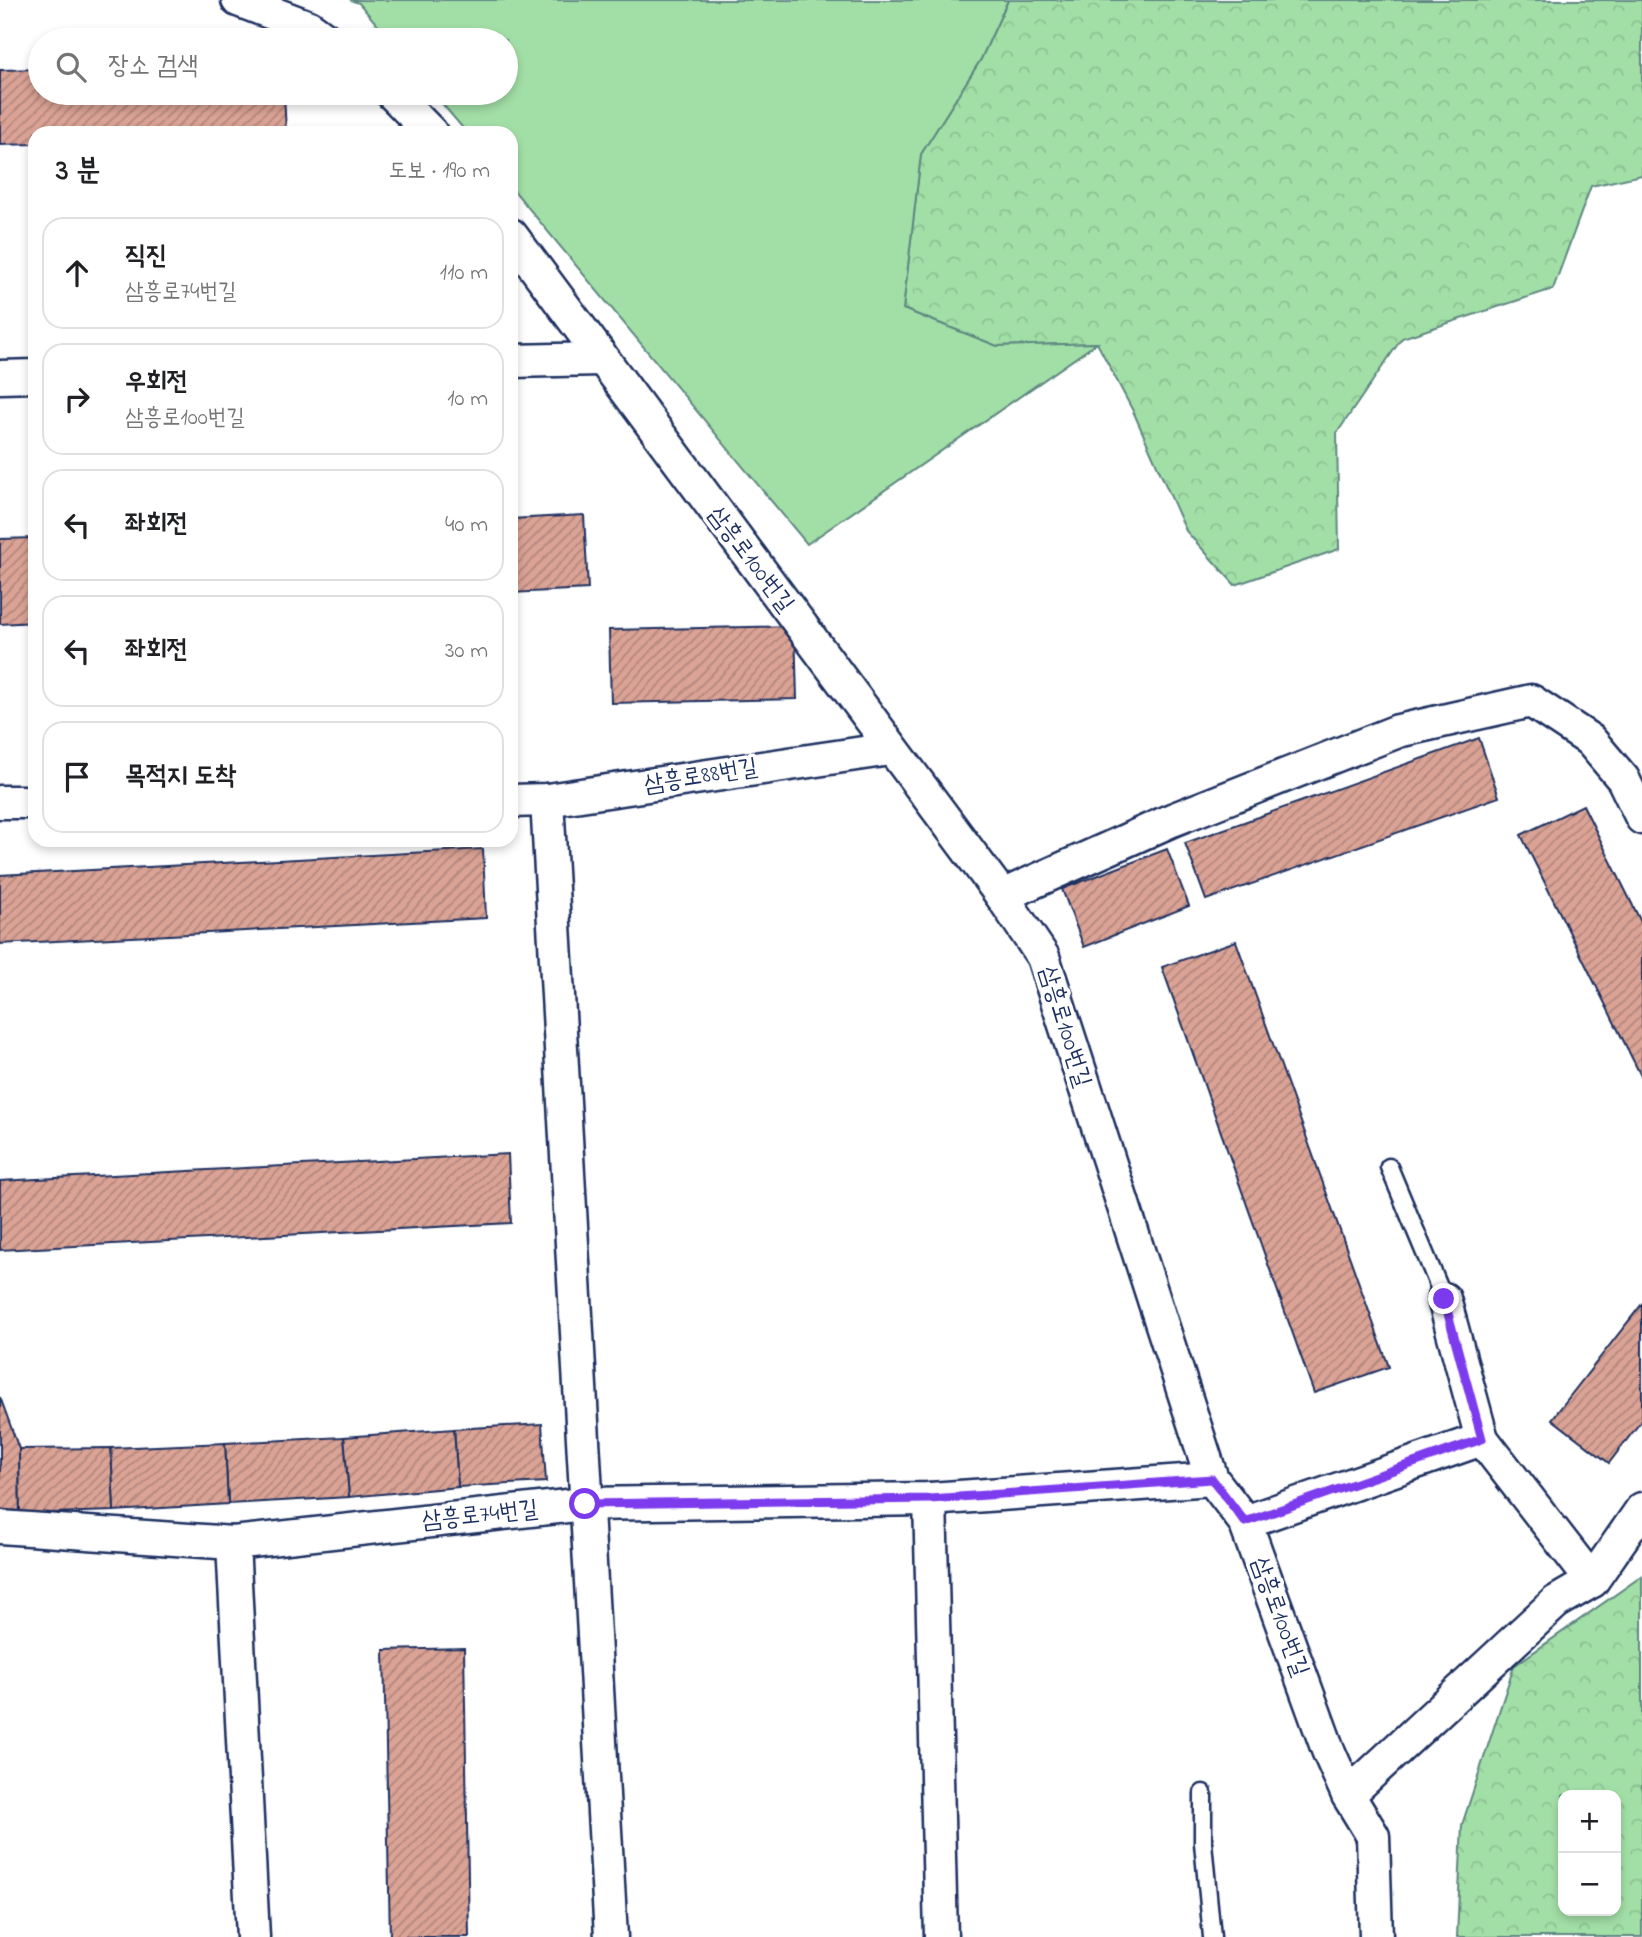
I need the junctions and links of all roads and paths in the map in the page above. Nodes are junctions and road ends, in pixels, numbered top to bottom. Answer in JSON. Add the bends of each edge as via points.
{"nodes":[{"id":1,"x":238,"y":0,"type":"edge"},
{"id":2,"x":310,"y":28,"type":"edge"},
{"id":3,"x":404,"y":105,"type":"edge"},
{"id":4,"x":424,"y":126,"type":"edge"},
{"id":5,"x":518,"y":245,"type":"edge"},
{"id":6,"x":601,"y":359,"type":"junction"},
{"id":7,"x":518,"y":361,"type":"edge"},
{"id":8,"x":28,"y":376,"type":"edge"},
{"id":9,"x":0,"y":377,"type":"edge"},
{"id":10,"x":890,"y":749,"type":"junction"},
{"id":11,"x":547,"y":800,"type":"junction"},
{"id":12,"x":518,"y":801,"type":"edge"},
{"id":13,"x":0,"y":802,"type":"edge"},
{"id":14,"x":28,"y":802,"type":"edge"},
{"id":15,"x":1642,"y":818,"type":"edge"},
{"id":16,"x":1002,"y":896,"type":"junction"},
{"id":17,"x":1389,"y":1167,"type":"dead end"},
{"id":18,"x":1444,"y":1299,"type":"joint"},
{"id":19,"x":1482,"y":1439,"type":"junction"},
{"id":20,"x":1212,"y":1479,"type":"junction"},
{"id":21,"x":930,"y":1499,"type":"junction"},
{"id":22,"x":585,"y":1504,"type":"junction"},
{"id":23,"x":1642,"y":1509,"type":"edge"},
{"id":24,"x":1245,"y":1522,"type":"junction"},
{"id":25,"x":0,"y":1527,"type":"edge"},
{"id":26,"x":233,"y":1544,"type":"junction"},
{"id":27,"x":1592,"y":1581,"type":"junction"},
{"id":28,"x":1203,"y":1793,"type":"dead end"},
{"id":29,"x":1348,"y":1795,"type":"junction"},
{"id":30,"x":253,"y":1937,"type":"edge"},
{"id":31,"x":611,"y":1937,"type":"edge"},
{"id":32,"x":941,"y":1937,"type":"edge"},
{"id":33,"x":1212,"y":1937,"type":"edge"},
{"id":34,"x":1376,"y":1937,"type":"edge"}],
"edges":[{"from":1,"to":2,"type":"street"},
{"from":3,"to":4,"type":"street"},
{"from":5,"to":6,"type":"street","name":"삼흥로100번길"},
{"from":6,"to":7,"type":"street"},
{"from":6,"to":10,"type":"street","name":"삼흥로100번길"},
{"from":8,"to":9,"type":"street"},
{"from":10,"to":11,"type":"street","name":"삼흥로88번길"},
{"from":10,"to":16,"type":"street","name":"삼흥로100번길"},
{"from":11,"to":12,"type":"street","name":"삼흥로88번길"},
{"from":11,"to":22,"type":"street"},
{"from":13,"to":14,"type":"street"},
{"from":15,"to":16,"type":"street","via":[[1623,779],[1590,740],[1531,701],[1398,731],[1172,820]]},
{"from":16,"to":20,"type":"street","name":"삼흥로100번길","via":[[1043,957]]},
{"from":17,"to":18,"type":"lane"},
{"from":18,"to":19,"type":"street"},
{"from":19,"to":24,"type":"street"},
{"from":19,"to":27,"type":"street"},
{"from":20,"to":21,"type":"street","name":"삼흥로74번길"},
{"from":20,"to":24,"type":"street","name":"삼흥로100번길"},
{"from":21,"to":22,"type":"street","name":"삼흥로74번길"},
{"from":21,"to":32,"type":"street"},
{"from":22,"to":26,"type":"street","name":"삼흥로74번길"},
{"from":22,"to":31,"type":"street"},
{"from":23,"to":27,"type":"street"},
{"from":24,"to":29,"type":"street","name":"삼흥로100번길"},
{"from":25,"to":26,"type":"street","name":"삼흥로74번길"},
{"from":26,"to":30,"type":"street"},
{"from":27,"to":29,"type":"street","via":[[1556,1602]]},
{"from":28,"to":33,"type":"lane"},
{"from":29,"to":34,"type":"street","name":"삼흥로100번길","via":[[1373,1836]]}]}
